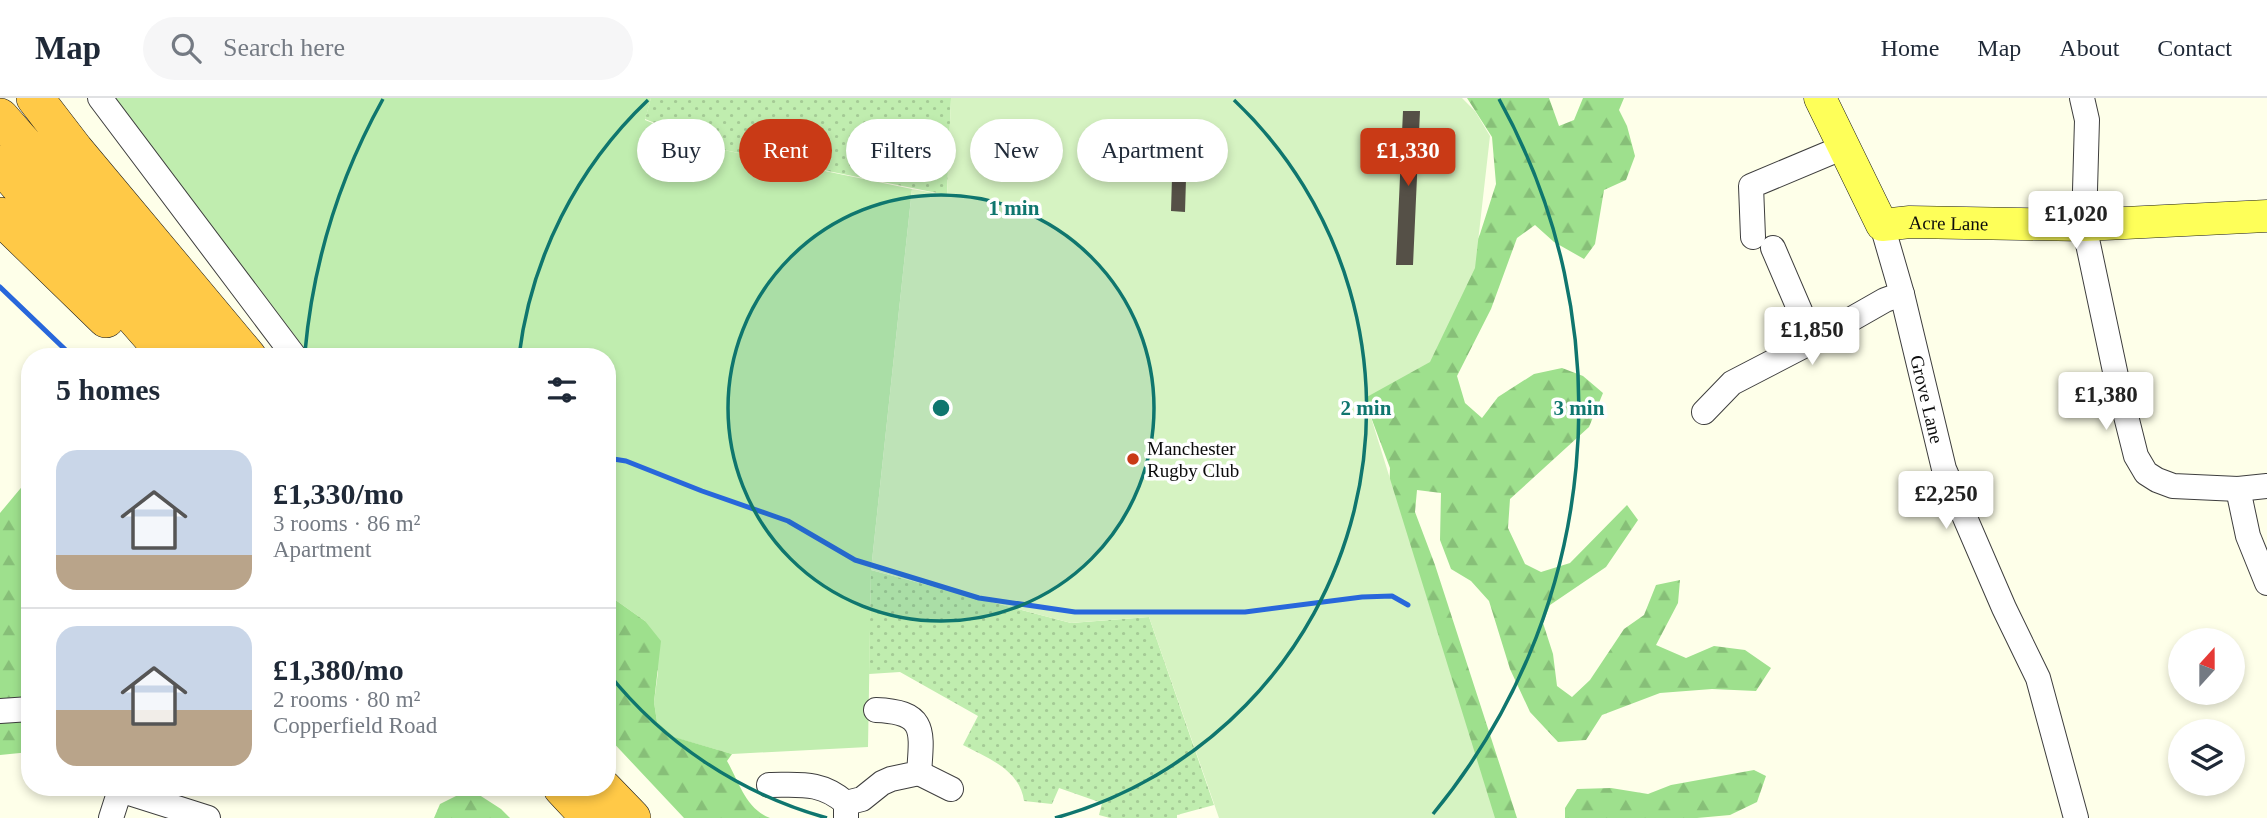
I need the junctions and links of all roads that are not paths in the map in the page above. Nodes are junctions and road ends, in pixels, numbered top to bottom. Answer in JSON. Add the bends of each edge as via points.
{"nodes":[{"id":1,"x":35,"y":98,"type":"edge"},
{"id":2,"x":100,"y":98,"type":"edge"},
{"id":3,"x":1820,"y":98,"type":"edge"},
{"id":4,"x":2082,"y":98,"type":"edge"},
{"id":5,"x":0,"y":117,"type":"edge"},
{"id":6,"x":1844,"y":146,"type":"junction"},
{"id":7,"x":0,"y":164,"type":"edge"},
{"id":8,"x":0,"y":216,"type":"edge"},
{"id":9,"x":2267,"y":216,"type":"edge"},
{"id":10,"x":1882,"y":225,"type":"junction"},
{"id":11,"x":2084,"y":225,"type":"junction"},
{"id":12,"x":1902,"y":294,"type":"junction"},
{"id":13,"x":1813,"y":341,"type":"junction"},
{"id":14,"x":135,"y":348,"type":"edge"},
{"id":15,"x":161,"y":348,"type":"edge"},
{"id":16,"x":202,"y":348,"type":"edge"},
{"id":17,"x":240,"y":348,"type":"edge"},
{"id":18,"x":288,"y":348,"type":"edge"},
{"id":19,"x":1704,"y":412,"type":"dead end"},
{"id":20,"x":2267,"y":486,"type":"edge"},
{"id":21,"x":2238,"y":489,"type":"junction"},
{"id":22,"x":2267,"y":583,"type":"edge"},
{"id":23,"x":21,"y":709,"type":"edge"},
{"id":24,"x":0,"y":710,"type":"edge"},
{"id":25,"x":876,"y":710,"type":"dead end"},
{"id":26,"x":919,"y":773,"type":"junction"},
{"id":27,"x":769,"y":785,"type":"dead end"},
{"id":28,"x":951,"y":789,"type":"dead end"},
{"id":29,"x":118,"y":796,"type":"edge"},
{"id":30,"x":139,"y":796,"type":"edge"},
{"id":31,"x":569,"y":796,"type":"edge"},
{"id":32,"x":611,"y":796,"type":"edge"},
{"id":33,"x":846,"y":811,"type":"edge"},
{"id":34,"x":111,"y":818,"type":"edge"},
{"id":35,"x":208,"y":818,"type":"edge"},
{"id":36,"x":590,"y":818,"type":"edge"},
{"id":37,"x":632,"y":818,"type":"edge"},
{"id":38,"x":2076,"y":818,"type":"edge"}],
"edges":[{"from":1,"to":17,"type":"highway"},
{"from":2,"to":18,"type":"street"},
{"from":3,"to":6,"type":"main road","name":"Grove Lane"},
{"from":4,"to":11,"type":"street","via":[[2087,120]]},
{"from":5,"to":16,"type":"highway"},
{"from":6,"to":10,"type":"main road","name":"Grove Lane"},
{"from":6,"to":13,"type":"street","via":[[1751,186],[1763,243]]},
{"from":7,"to":15,"type":"highway"},
{"from":8,"to":14,"type":"highway"},
{"from":9,"to":11,"type":"main road","name":"Acre Lane"},
{"from":10,"to":11,"type":"main road","name":"Acre Lane"},
{"from":10,"to":12,"type":"street","name":"Grove Lane"},
{"from":11,"to":21,"type":"street","via":[[2136,456],[2146,473],[2173,486]]},
{"from":12,"to":13,"type":"street"},
{"from":12,"to":38,"type":"street","name":"Grove Lane","via":[[1944,469],[2038,678]]},
{"from":13,"to":19,"type":"street","via":[[1732,383]]},
{"from":20,"to":21,"type":"street"},
{"from":21,"to":22,"type":"street","via":[[2248,536]]},
{"from":23,"to":24,"type":"street"},
{"from":25,"to":26,"type":"street","via":[[902,713],[920,727]]},
{"from":26,"to":28,"type":"street"},
{"from":26,"to":33,"type":"street","via":[[882,783]]},
{"from":27,"to":33,"type":"street","via":[[824,787]]},
{"from":29,"to":34,"type":"street"},
{"from":30,"to":35,"type":"street"},
{"from":31,"to":36,"type":"highway"},
{"from":32,"to":37,"type":"highway"}]}
